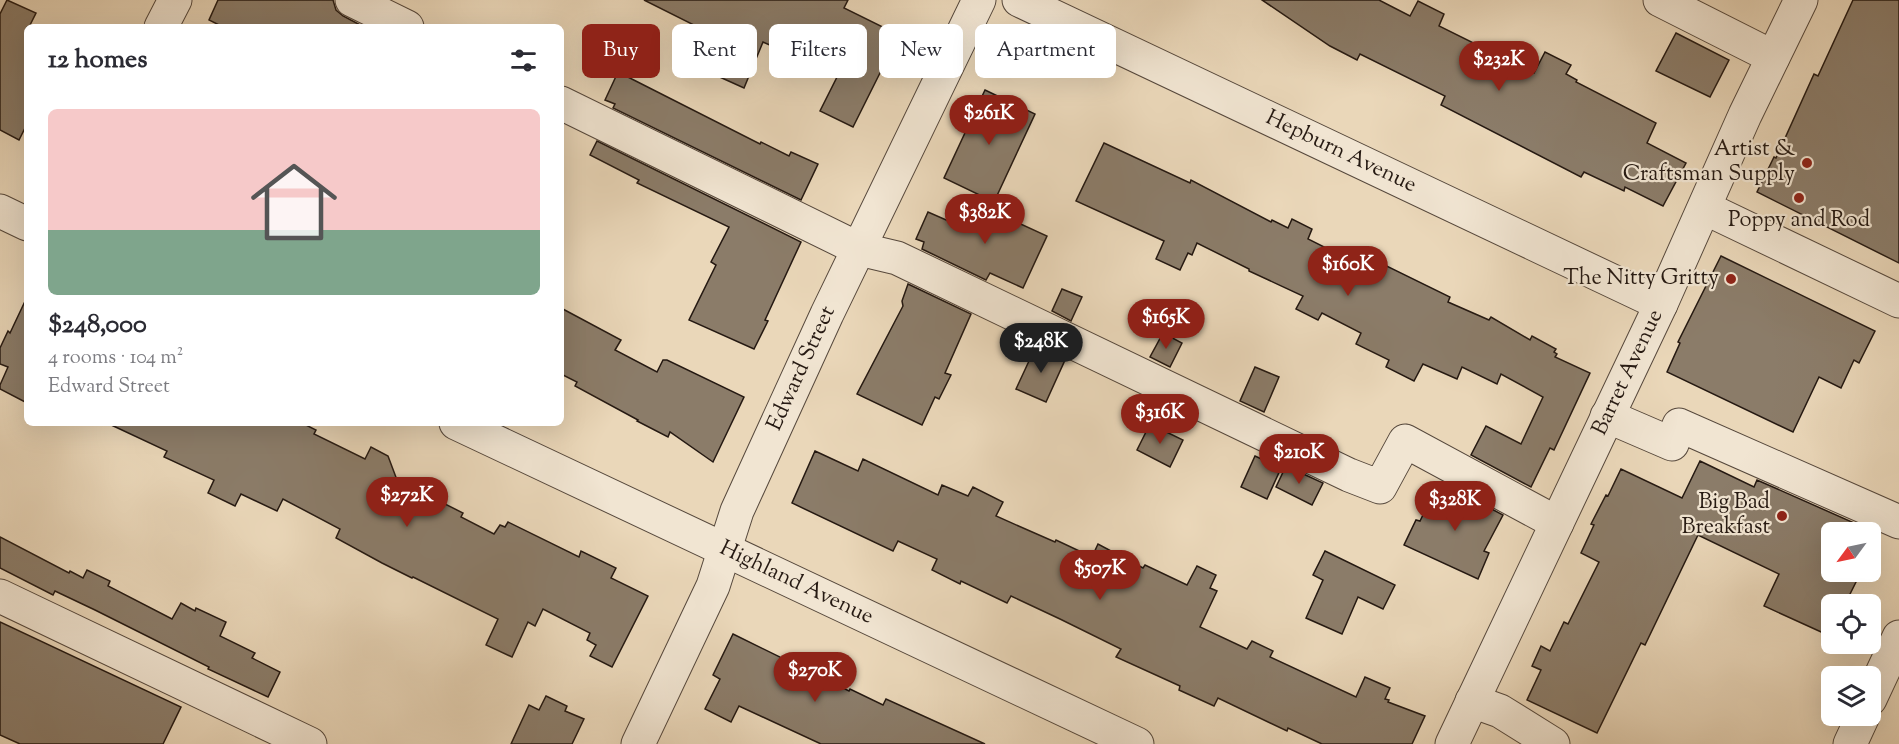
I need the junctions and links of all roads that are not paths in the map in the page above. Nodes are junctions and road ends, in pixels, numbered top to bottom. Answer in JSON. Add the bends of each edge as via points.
{"nodes":[{"id":1,"x":175,"y":0,"type":"edge"},
{"id":2,"x":352,"y":0,"type":"edge"},
{"id":3,"x":979,"y":0,"type":"edge"},
{"id":4,"x":1019,"y":0,"type":"edge"},
{"id":5,"x":1660,"y":0,"type":"edge"},
{"id":6,"x":1801,"y":0,"type":"edge"},
{"id":7,"x":163,"y":24,"type":"edge"},
{"id":8,"x":401,"y":24,"type":"edge"},
{"id":9,"x":1773,"y":57,"type":"junction"},
{"id":10,"x":564,"y":103,"type":"edge"},
{"id":11,"x":1705,"y":208,"type":"junction"},
{"id":12,"x":0,"y":211,"type":"edge"},
{"id":13,"x":24,"y":223,"type":"edge"},
{"id":14,"x":859,"y":249,"type":"junction"},
{"id":15,"x":1899,"y":301,"type":"edge"},
{"id":16,"x":1661,"y":304,"type":"junction"},
{"id":17,"x":1608,"y":416,"type":"junction"},
{"id":18,"x":462,"y":426,"type":"edge"},
{"id":19,"x":1899,"y":522,"type":"edge"},
{"id":20,"x":1557,"y":523,"type":"junction"},
{"id":21,"x":724,"y":549,"type":"junction"},
{"id":22,"x":0,"y":596,"type":"edge"},
{"id":23,"x":1899,"y":637,"type":"edge"},
{"id":24,"x":1881,"y":675,"type":"edge"},
{"id":25,"x":1472,"y":701,"type":"junction"},
{"id":26,"x":1858,"y":726,"type":"edge"},
{"id":27,"x":310,"y":744,"type":"edge"},
{"id":28,"x":638,"y":744,"type":"edge"},
{"id":29,"x":1137,"y":744,"type":"edge"},
{"id":30,"x":1452,"y":744,"type":"edge"},
{"id":31,"x":1553,"y":744,"type":"edge"},
{"id":32,"x":1850,"y":744,"type":"edge"}],
"edges":[{"from":1,"to":7,"type":"street"},
{"from":2,"to":8,"type":"street"},
{"from":3,"to":14,"type":"street","name":"Edward Street"},
{"from":4,"to":16,"type":"street","name":"Hepburn Avenue"},
{"from":5,"to":9,"type":"street"},
{"from":6,"to":9,"type":"street","name":"Barret Avenue"},
{"from":9,"to":11,"type":"street","name":"Barret Avenue"},
{"from":10,"to":14,"type":"street"},
{"from":11,"to":15,"type":"street"},
{"from":11,"to":16,"type":"street","name":"Barret Avenue"},
{"from":12,"to":13,"type":"street"},
{"from":14,"to":20,"type":"street","via":[[897,258],[1380,487],[1405,441]]},
{"from":14,"to":21,"type":"street","name":"Edward Street","via":[[736,511]]},
{"from":16,"to":17,"type":"street","name":"Barret Avenue"},
{"from":17,"to":19,"type":"street","via":[[1672,444],[1679,425]]},
{"from":17,"to":20,"type":"street","name":"Barret Avenue"},
{"from":18,"to":21,"type":"street","name":"Highland Avenue"},
{"from":20,"to":25,"type":"street","name":"Barret Avenue"},
{"from":21,"to":28,"type":"street","name":"Edward Street","via":[[713,586]]},
{"from":21,"to":29,"type":"street","name":"Highland Avenue"},
{"from":22,"to":27,"type":"street"},
{"from":23,"to":24,"type":"street"},
{"from":25,"to":30,"type":"street","name":"Barret Avenue"},
{"from":25,"to":31,"type":"street","via":[[1500,711]]},
{"from":26,"to":32,"type":"street"}]}
